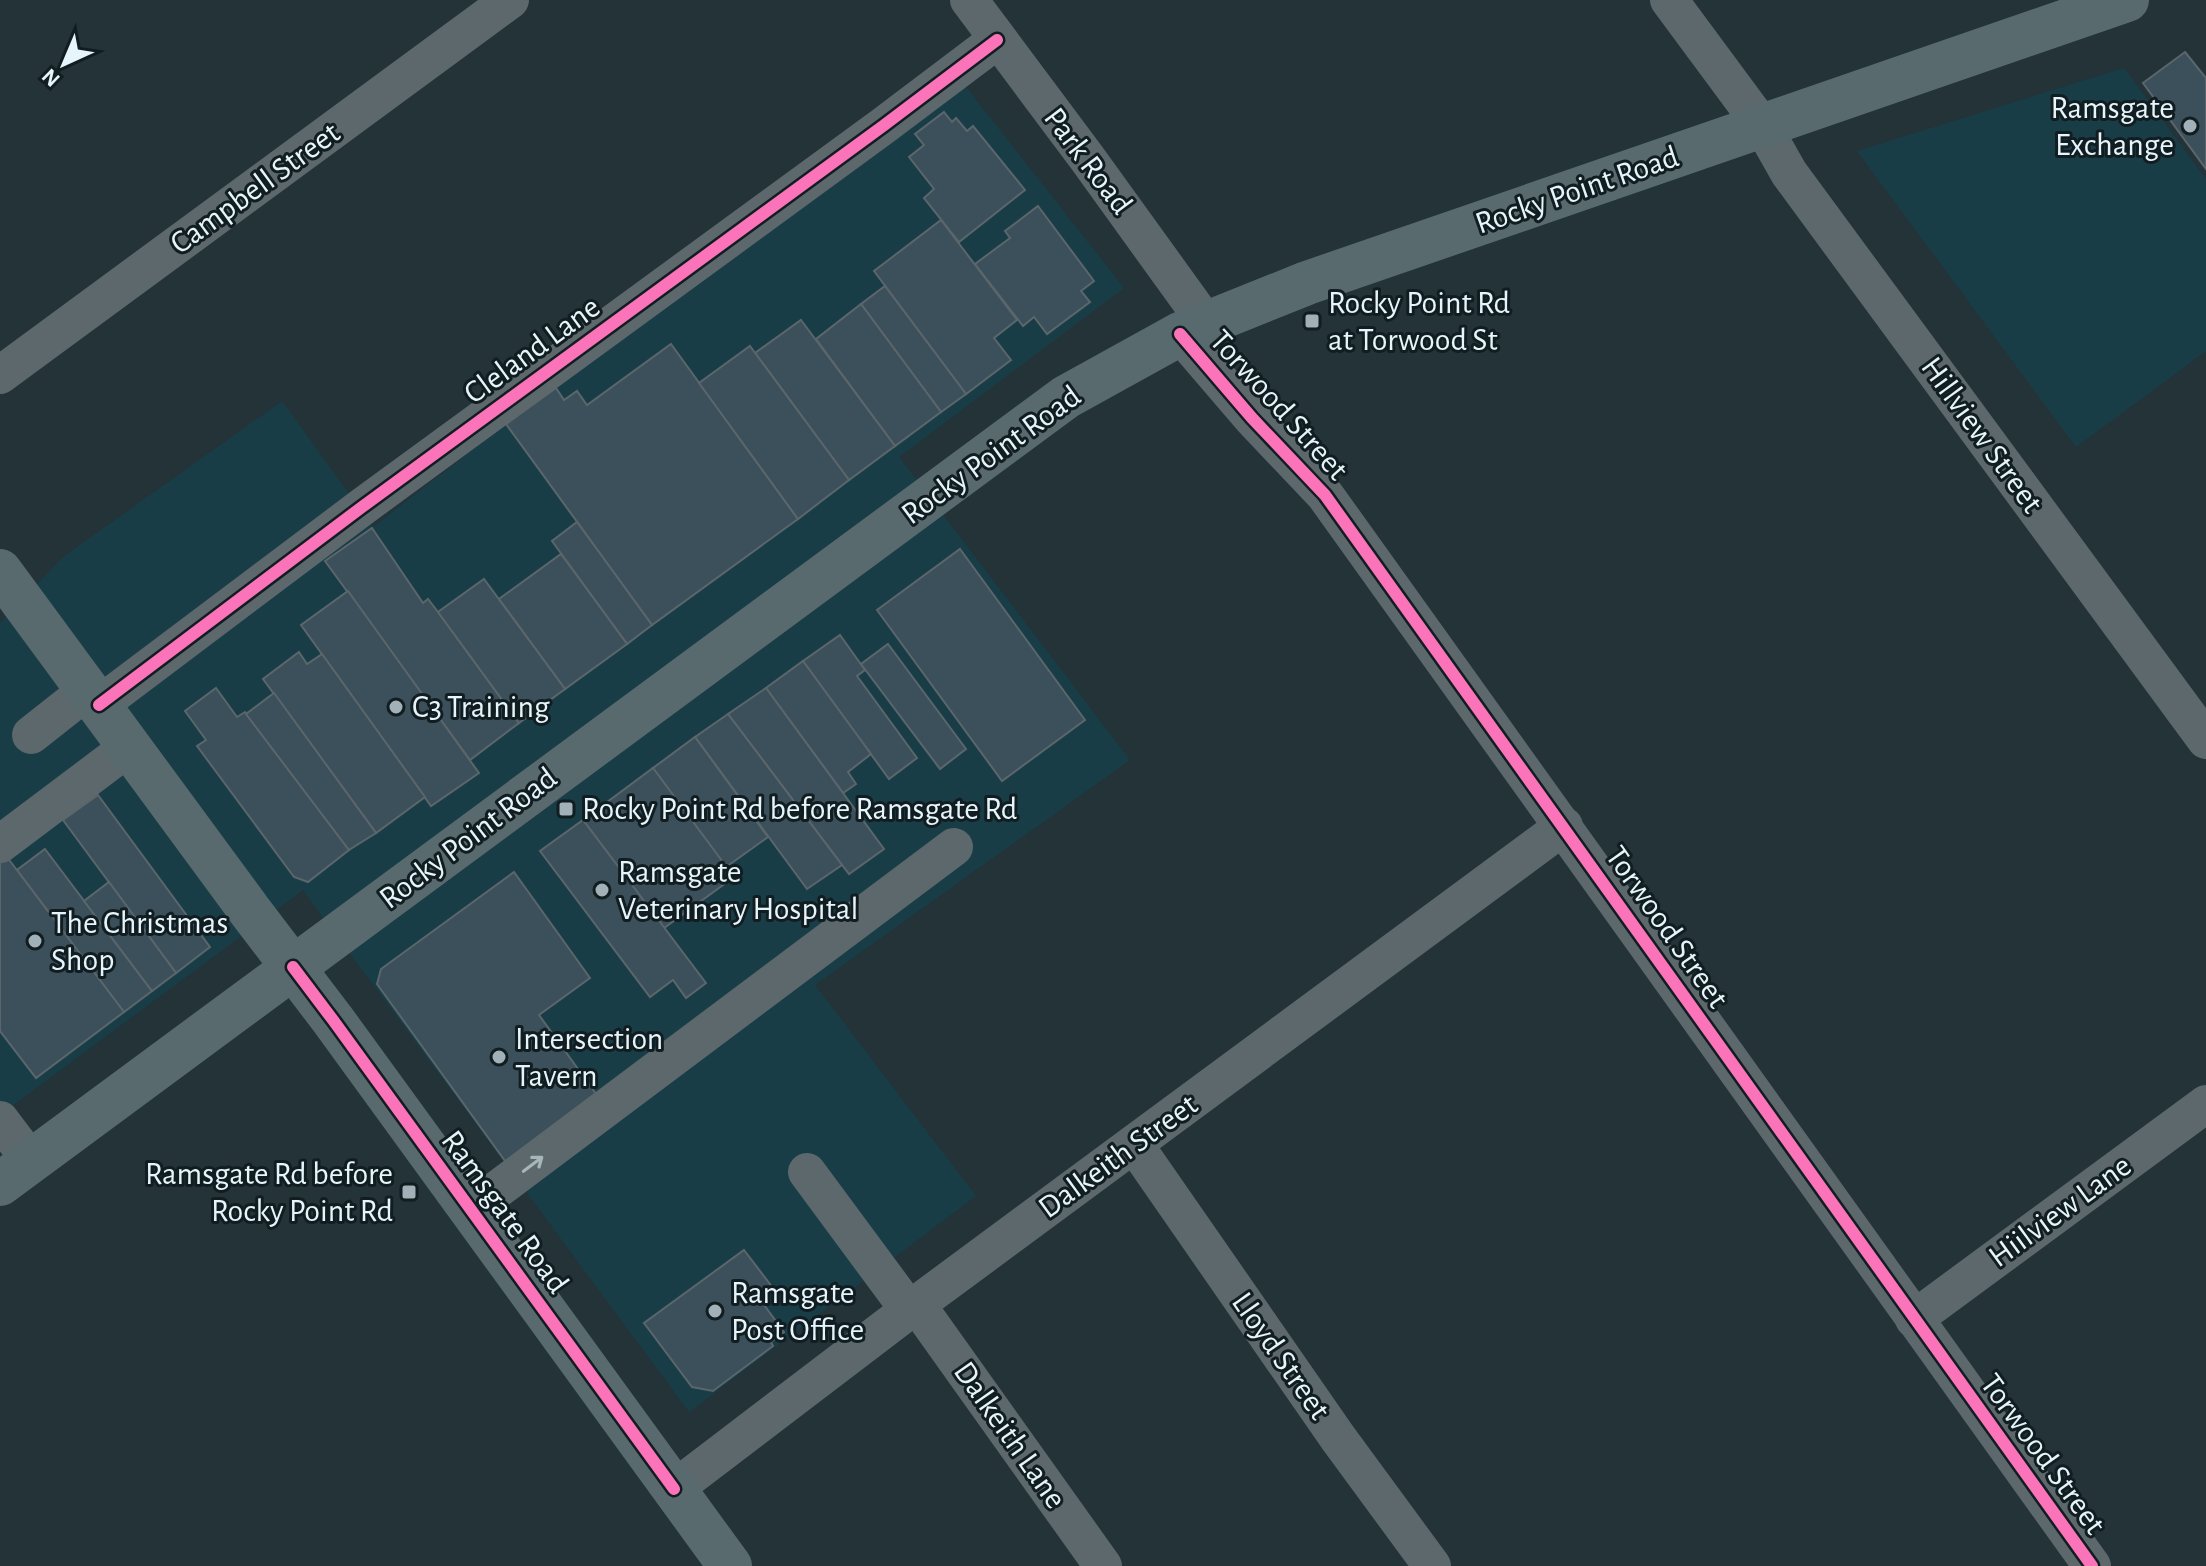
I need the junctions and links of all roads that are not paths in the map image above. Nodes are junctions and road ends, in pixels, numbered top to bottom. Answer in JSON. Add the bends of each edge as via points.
{"nodes":[{"id":1,"x":510,"y":0,"type":"edge"},
{"id":2,"x":969,"y":0,"type":"edge"},
{"id":3,"x":1669,"y":0,"type":"edge"},
{"id":4,"x":2127,"y":0,"type":"edge"},
{"id":5,"x":997,"y":40,"type":"junction"},
{"id":6,"x":1763,"y":127,"type":"junction"},
{"id":7,"x":1193,"y":328,"type":"junction"},
{"id":8,"x":0,"y":375,"type":"edge"},
{"id":9,"x":0,"y":571,"type":"edge"},
{"id":10,"x":94,"y":697,"type":"junction"},
{"id":11,"x":31,"y":735,"type":"dead end"},
{"id":12,"x":2206,"y":740,"type":"edge"},
{"id":13,"x":129,"y":747,"type":"junction"},
{"id":14,"x":1564,"y":826,"type":"junction"},
{"id":15,"x":0,"y":844,"type":"edge"},
{"id":16,"x":954,"y":847,"type":"dead end"},
{"id":17,"x":293,"y":967,"type":"junction"},
{"id":18,"x":2206,"y":1104,"type":"edge"},
{"id":19,"x":0,"y":1120,"type":"edge"},
{"id":20,"x":1134,"y":1144,"type":"junction"},
{"id":21,"x":15,"y":1172,"type":"edge"},
{"id":22,"x":807,"y":1172,"type":"dead end"},
{"id":23,"x":470,"y":1210,"type":"junction"},
{"id":24,"x":913,"y":1307,"type":"junction"},
{"id":25,"x":1914,"y":1319,"type":"junction"},
{"id":26,"x":674,"y":1489,"type":"junction"},
{"id":27,"x":730,"y":1566,"type":"edge"},
{"id":28,"x":1103,"y":1566,"type":"edge"},
{"id":29,"x":1432,"y":1566,"type":"edge"},
{"id":30,"x":2092,"y":1566,"type":"edge"}],
"edges":[{"from":1,"to":8,"type":"street","name":"Campbell Street"},
{"from":2,"to":5,"type":"street","name":"Park Road"},
{"from":3,"to":6,"type":"street","name":"Hillview Street"},
{"from":4,"to":6,"type":"main road","name":"Rocky Point Road"},
{"from":5,"to":7,"type":"street","name":"Park Road","via":[[1087,158]]},
{"from":5,"to":10,"type":"street","name":"Cleland Lane","via":[[362,507]]},
{"from":6,"to":7,"type":"main road","name":"Rocky Point Road","via":[[1307,283]]},
{"from":6,"to":12,"type":"street","name":"Hillview Street","via":[[1789,173]]},
{"from":7,"to":14,"type":"street","name":"Torwood Street","via":[[1252,418],[1325,495]]},
{"from":7,"to":17,"type":"main road","name":"Rocky Point Road","via":[[1066,397]]},
{"from":9,"to":10,"type":"main road","name":"Ramsgate Road"},
{"from":10,"to":11,"type":"street","name":"Cleland Lane"},
{"from":10,"to":13,"type":"main road","name":"Ramsgate Road"},
{"from":13,"to":15,"type":"street"},
{"from":13,"to":17,"type":"main road","name":"Ramsgate Road"},
{"from":14,"to":20,"type":"street","name":"Dalkeith Street"},
{"from":14,"to":25,"type":"street","name":"Torwood Street"},
{"from":23,"to":16,"type":"street","one_way":true},
{"from":17,"to":21,"type":"main road","name":"Rocky Point Road"},
{"from":17,"to":23,"type":"main road","name":"Ramsgate Road"},
{"from":18,"to":25,"type":"street","name":"Hiilview Lane"},
{"from":19,"to":21,"type":"street"},
{"from":20,"to":24,"type":"street","name":"Dalkeith Street"},
{"from":20,"to":29,"type":"street","name":"Lloyd Street"},
{"from":22,"to":24,"type":"street","name":"Dalkeith Lane"},
{"from":23,"to":26,"type":"main road","name":"Ramsgate Road"},
{"from":24,"to":26,"type":"street","name":"Dalkeith Street"},
{"from":24,"to":28,"type":"street","name":"Dalkeith Lane"},
{"from":25,"to":30,"type":"street","name":"Torwood Street"},
{"from":26,"to":27,"type":"main road","name":"Ramsgate Road"}]}
